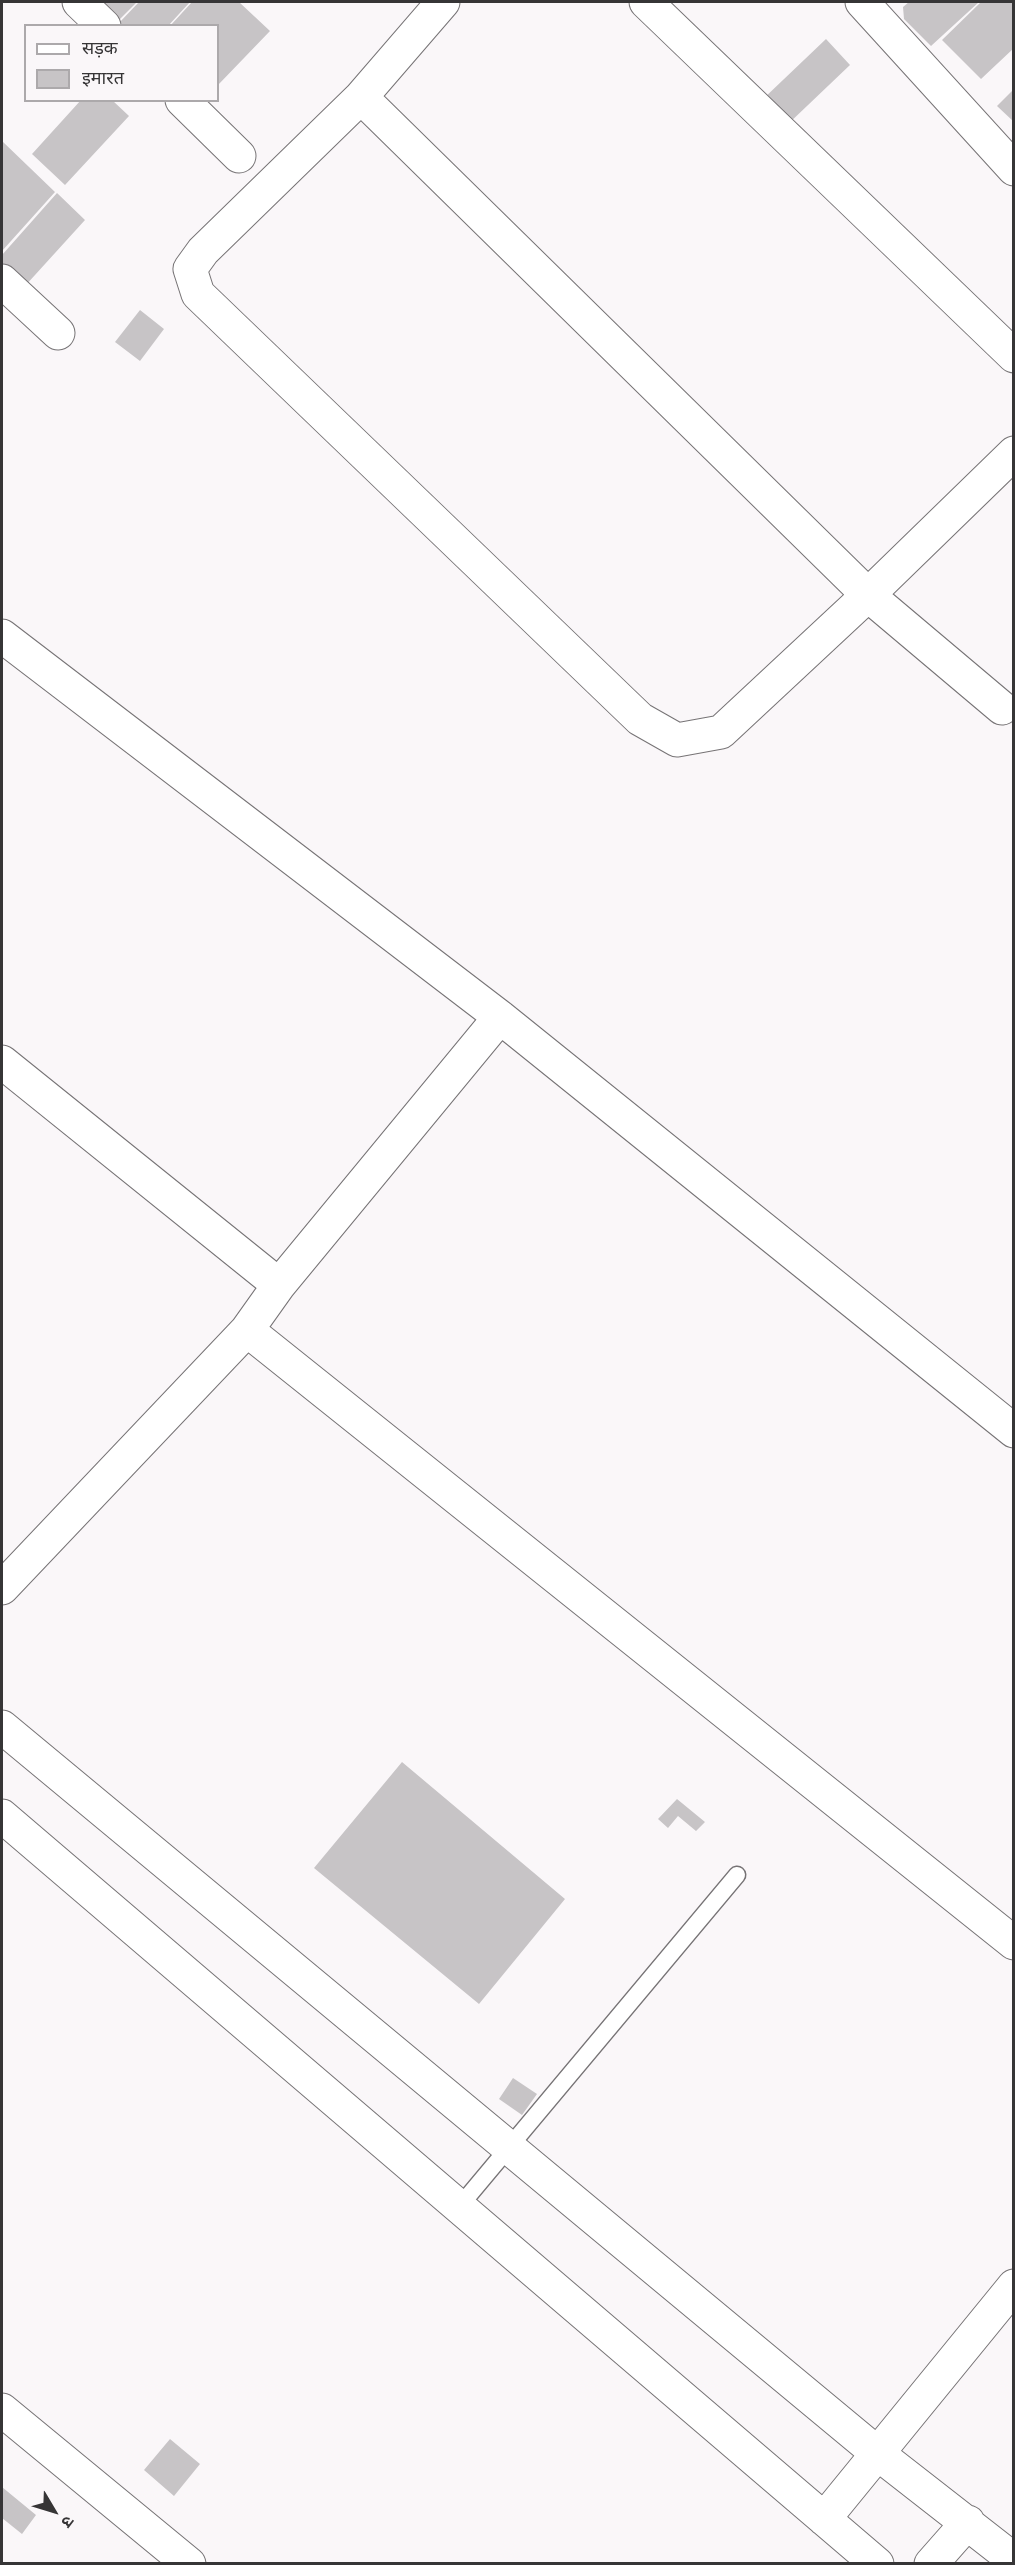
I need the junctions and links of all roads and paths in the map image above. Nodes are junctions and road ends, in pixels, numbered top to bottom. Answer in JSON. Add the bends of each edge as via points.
{"nodes":[{"id":1,"x":79,"y":2,"type":"edge"},
{"id":2,"x":443,"y":2,"type":"edge"},
{"id":3,"x":646,"y":2,"type":"edge"},
{"id":4,"x":862,"y":2,"type":"edge"},
{"id":5,"x":102,"y":24,"type":"edge"},
{"id":6,"x":361,"y":97,"type":"junction"},
{"id":7,"x":184,"y":102,"type":"edge"},
{"id":8,"x":239,"y":156,"type":"dead end"},
{"id":9,"x":1014,"y":170,"type":"edge"},
{"id":10,"x":2,"y":281,"type":"edge"},
{"id":11,"x":58,"y":333,"type":"dead end"},
{"id":12,"x":1014,"y":356,"type":"edge"},
{"id":13,"x":1014,"y":453,"type":"edge"},
{"id":14,"x":868,"y":595,"type":"junction"},
{"id":15,"x":2,"y":636,"type":"edge"},
{"id":16,"x":1002,"y":708,"type":"dead end"},
{"id":17,"x":500,"y":1017,"type":"junction"},
{"id":18,"x":2,"y":1062,"type":"edge"},
{"id":19,"x":279,"y":1285,"type":"junction"},
{"id":20,"x":247,"y":1330,"type":"junction"},
{"id":21,"x":1014,"y":1431,"type":"edge"},
{"id":22,"x":2,"y":1588,"type":"edge"},
{"id":23,"x":2,"y":1727,"type":"edge"},
{"id":24,"x":2,"y":1816,"type":"edge"},
{"id":25,"x":737,"y":1875,"type":"dead end"},
{"id":26,"x":1014,"y":1943,"type":"edge"},
{"id":27,"x":508,"y":2147,"type":"junction"},
{"id":28,"x":459,"y":2207,"type":"junction"},
{"id":29,"x":1014,"y":2286,"type":"edge"},
{"id":30,"x":2,"y":2410,"type":"edge"},
{"id":31,"x":877,"y":2453,"type":"junction"},
{"id":32,"x":824,"y":2519,"type":"junction"},
{"id":33,"x":968,"y":2522,"type":"junction"},
{"id":34,"x":1014,"y":2560,"type":"edge"},
{"id":35,"x":189,"y":2564,"type":"edge"},
{"id":36,"x":877,"y":2564,"type":"edge"},
{"id":37,"x":931,"y":2564,"type":"edge"}],
"edges":[{"from":1,"to":5,"type":"street"},
{"from":2,"to":6,"type":"street"},
{"from":3,"to":12,"type":"street"},
{"from":4,"to":9,"type":"street"},
{"from":6,"to":14,"type":"street"},
{"from":6,"to":14,"type":"street","via":[[203,251],[190,269],[198,294],[640,719],[678,740],[721,732]]},
{"from":7,"to":8,"type":"street"},
{"from":10,"to":11,"type":"street"},
{"from":13,"to":14,"type":"street"},
{"from":14,"to":16,"type":"street"},
{"from":15,"to":17,"type":"street"},
{"from":17,"to":19,"type":"street"},
{"from":17,"to":21,"type":"street"},
{"from":18,"to":19,"type":"street"},
{"from":19,"to":20,"type":"street"},
{"from":20,"to":22,"type":"street"},
{"from":20,"to":26,"type":"street"},
{"from":23,"to":27,"type":"street"},
{"from":24,"to":28,"type":"street"},
{"from":25,"to":27,"type":"lane"},
{"from":27,"to":28,"type":"lane"},
{"from":27,"to":31,"type":"street"},
{"from":28,"to":32,"type":"street"},
{"from":29,"to":31,"type":"street"},
{"from":30,"to":35,"type":"street"},
{"from":31,"to":32,"type":"street"},
{"from":31,"to":33,"type":"street"},
{"from":32,"to":36,"type":"street"},
{"from":33,"to":34,"type":"street"},
{"from":33,"to":37,"type":"street"}]}
